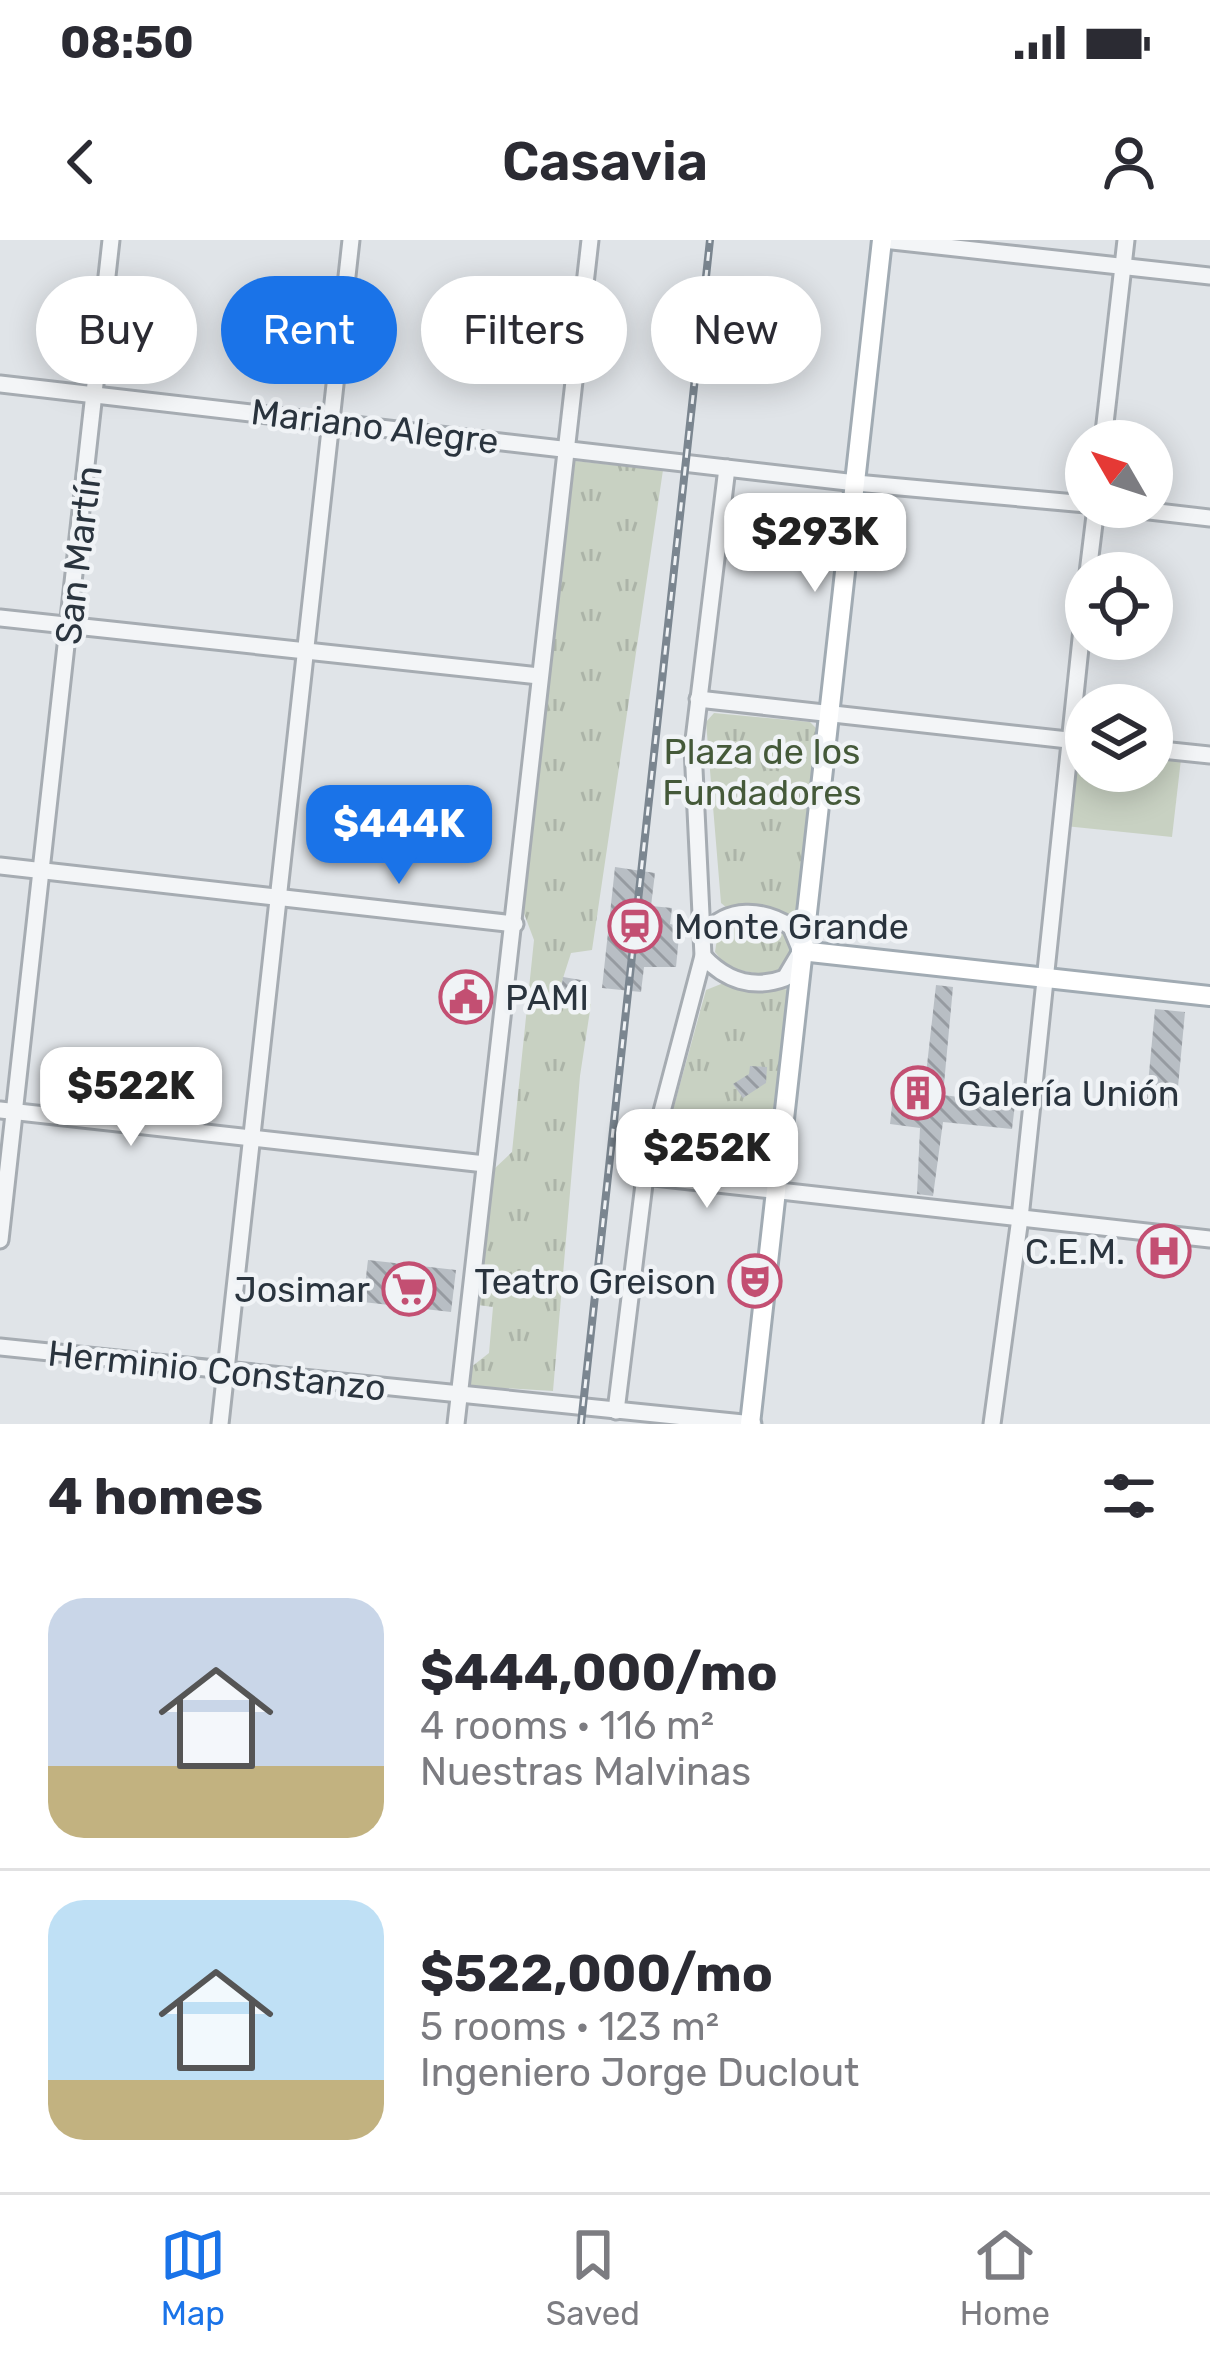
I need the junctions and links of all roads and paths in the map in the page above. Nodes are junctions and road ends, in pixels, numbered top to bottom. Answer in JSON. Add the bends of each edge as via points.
{"nodes":[{"id":1,"x":111,"y":240,"type":"edge"},
{"id":2,"x":351,"y":240,"type":"edge"},
{"id":3,"x":590,"y":240,"type":"edge"},
{"id":4,"x":883,"y":240,"type":"edge"},
{"id":5,"x":1126,"y":240,"type":"edge"},
{"id":6,"x":1123,"y":266,"type":"junction"},
{"id":7,"x":1210,"y":276,"type":"edge"},
{"id":8,"x":0,"y":384,"type":"edge"},
{"id":9,"x":97,"y":394,"type":"junction"},
{"id":10,"x":331,"y":420,"type":"junction"},
{"id":11,"x":1105,"y":420,"type":"edge"},
{"id":12,"x":568,"y":449,"type":"junction"},
{"id":13,"x":727,"y":468,"type":"junction"},
{"id":14,"x":856,"y":483,"type":"junction"},
{"id":15,"x":1065,"y":502,"type":"edge"},
{"id":16,"x":1173,"y":514,"type":"edge"},
{"id":17,"x":1210,"y":518,"type":"edge"},
{"id":18,"x":0,"y":618,"type":"edge"},
{"id":19,"x":70,"y":626,"type":"junction"},
{"id":20,"x":304,"y":651,"type":"junction"},
{"id":21,"x":539,"y":676,"type":"junction"},
{"id":22,"x":698,"y":699,"type":"junction"},
{"id":23,"x":828,"y":714,"type":"junction"},
{"id":24,"x":1065,"y":740,"type":"edge"},
{"id":25,"x":1173,"y":751,"type":"edge"},
{"id":26,"x":1210,"y":755,"type":"edge"},
{"id":27,"x":1070,"y":792,"type":"edge"},
{"id":28,"x":0,"y":866,"type":"edge"},
{"id":29,"x":43,"y":870,"type":"junction"},
{"id":30,"x":279,"y":900,"type":"junction"},
{"id":31,"x":514,"y":924,"type":"junction"},
{"id":32,"x":705,"y":934,"type":"junction"},
{"id":33,"x":801,"y":951,"type":"junction"},
{"id":34,"x":703,"y":956,"type":"junction"},
{"id":35,"x":1046,"y":978,"type":"junction"},
{"id":36,"x":1210,"y":996,"type":"edge"},
{"id":37,"x":8,"y":1110,"type":"edge"},
{"id":38,"x":252,"y":1136,"type":"junction"},
{"id":39,"x":485,"y":1164,"type":"junction"},
{"id":40,"x":645,"y":1176,"type":"junction"},
{"id":41,"x":775,"y":1195,"type":"junction"},
{"id":42,"x":1020,"y":1218,"type":"junction"},
{"id":43,"x":1210,"y":1239,"type":"edge"},
{"id":44,"x":0,"y":1240,"type":"edge"},
{"id":45,"x":0,"y":1347,"type":"edge"},
{"id":46,"x":226,"y":1370,"type":"junction"},
{"id":47,"x":458,"y":1396,"type":"junction"},
{"id":48,"x":616,"y":1411,"type":"junction"},
{"id":49,"x":220,"y":1424,"type":"edge"},
{"id":50,"x":456,"y":1424,"type":"edge"},
{"id":51,"x":751,"y":1424,"type":"edge"},
{"id":52,"x":992,"y":1424,"type":"edge"}],
"edges":[{"from":1,"to":9,"type":"street","name":"San Martín"},
{"from":2,"to":10,"type":"street"},
{"from":3,"to":12,"type":"street"},
{"from":4,"to":6,"type":"street"},
{"from":4,"to":14,"type":"main road"},
{"from":5,"to":6,"type":"street"},
{"from":6,"to":7,"type":"street"},
{"from":6,"to":11,"type":"street"},
{"from":8,"to":9,"type":"street","name":"Mariano Alegre"},
{"from":9,"to":10,"type":"street","name":"Mariano Alegre"},
{"from":9,"to":19,"type":"street","name":"San Martín"},
{"from":10,"to":12,"type":"street","name":"Mariano Alegre"},
{"from":10,"to":20,"type":"street"},
{"from":12,"to":13,"type":"street","name":"Mariano Alegre"},
{"from":12,"to":21,"type":"street"},
{"from":13,"to":14,"type":"street","name":"Mariano Alegre"},
{"from":13,"to":22,"type":"street"},
{"from":14,"to":15,"type":"street","name":"Mariano Alegre"},
{"from":14,"to":23,"type":"main road"},
{"from":16,"to":17,"type":"street"},
{"from":18,"to":19,"type":"street"},
{"from":19,"to":20,"type":"street"},
{"from":19,"to":29,"type":"street","name":"San Martín"},
{"from":20,"to":21,"type":"street"},
{"from":20,"to":30,"type":"street"},
{"from":21,"to":31,"type":"street"},
{"from":22,"to":23,"type":"street"},
{"from":22,"to":32,"type":"street","via":[[693,748]]},
{"from":23,"to":24,"type":"street"},
{"from":23,"to":33,"type":"main road"},
{"from":25,"to":26,"type":"street"},
{"from":27,"to":35,"type":"street"},
{"from":28,"to":29,"type":"street"},
{"from":29,"to":30,"type":"street"},
{"from":29,"to":37,"type":"street","name":"San Martín"},
{"from":30,"to":31,"type":"street"},
{"from":30,"to":38,"type":"street"},
{"from":31,"to":39,"type":"street"},
{"from":32,"to":33,"type":"street","via":[[728,916],[756,913],[791,927]]},
{"from":32,"to":34,"type":"street"},
{"from":33,"to":34,"type":"street","via":[[785,978],[762,984],[727,976]]},
{"from":33,"to":35,"type":"main road"},
{"from":33,"to":41,"type":"main road"},
{"from":34,"to":40,"type":"street"},
{"from":35,"to":36,"type":"main road"},
{"from":35,"to":42,"type":"street"},
{"from":37,"to":38,"type":"street"},
{"from":37,"to":44,"type":"street","name":"San Martín"},
{"from":38,"to":39,"type":"street"},
{"from":38,"to":46,"type":"street"},
{"from":39,"to":47,"type":"street"},
{"from":40,"to":41,"type":"street"},
{"from":40,"to":48,"type":"street"},
{"from":41,"to":42,"type":"street"},
{"from":41,"to":51,"type":"main road"},
{"from":42,"to":43,"type":"street"},
{"from":42,"to":52,"type":"street"},
{"from":45,"to":46,"type":"street","name":"Herminio Constanzo"},
{"from":46,"to":47,"type":"street","name":"Herminio Constanzo"},
{"from":46,"to":49,"type":"street"},
{"from":47,"to":48,"type":"street","name":"Herminio Constanzo"},
{"from":47,"to":50,"type":"street"},
{"from":48,"to":51,"type":"street","name":"Herminio Constanzo"}]}
